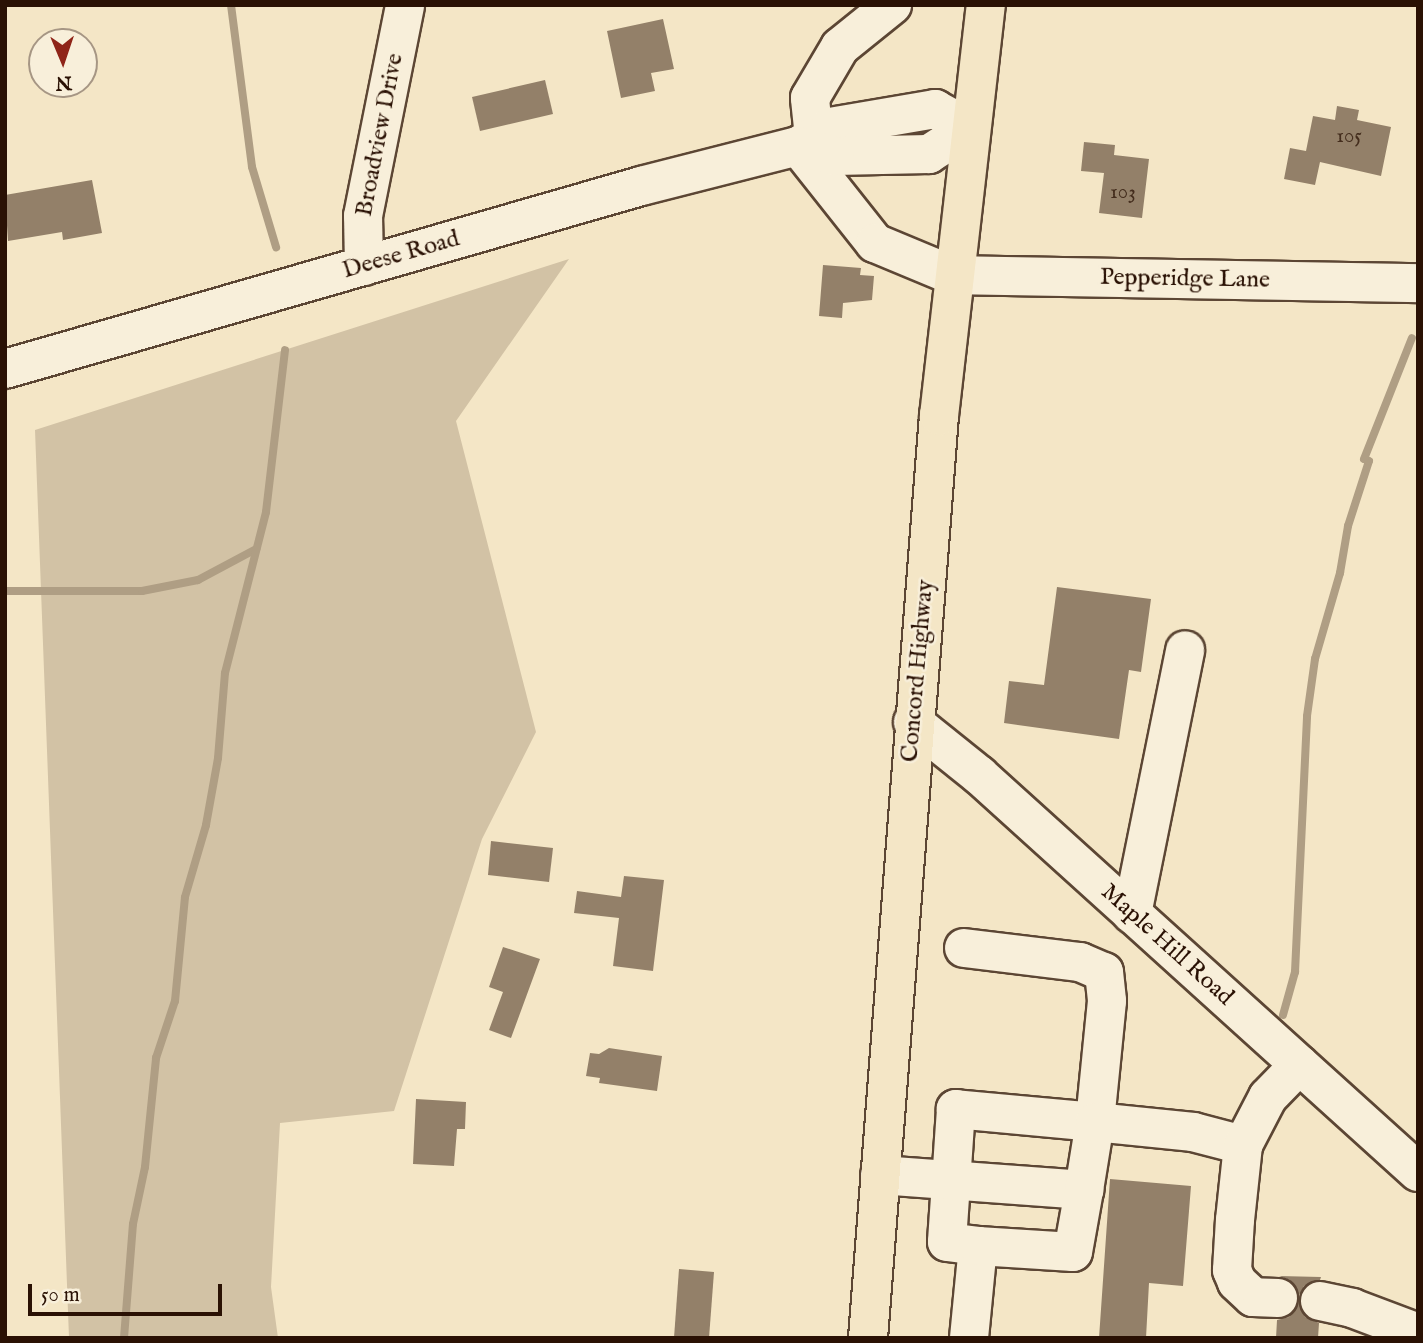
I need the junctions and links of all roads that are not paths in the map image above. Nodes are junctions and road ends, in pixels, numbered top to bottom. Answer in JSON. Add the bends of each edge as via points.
{"nodes":[{"id":1,"x":405,"y":5,"type":"edge"},
{"id":2,"x":846,"y":5,"type":"edge"},
{"id":3,"x":892,"y":5,"type":"edge"},
{"id":4,"x":986,"y":5,"type":"edge"},
{"id":5,"x":839,"y":47,"type":"junction"},
{"id":6,"x":969,"y":128,"type":"junction"},
{"id":7,"x":806,"y":142,"type":"junction"},
{"id":8,"x":363,"y":266,"type":"junction"},
{"id":9,"x":952,"y":275,"type":"junction"},
{"id":10,"x":1418,"y":283,"type":"edge"},
{"id":11,"x":5,"y":369,"type":"edge"},
{"id":12,"x":1185,"y":650,"type":"dead end"},
{"id":13,"x":913,"y":722,"type":"junction"},
{"id":14,"x":1132,"y":914,"type":"junction"},
{"id":15,"x":964,"y":948,"type":"dead end"},
{"id":16,"x":1299,"y":1065,"type":"junction"},
{"id":17,"x":1095,"y":1122,"type":"junction"},
{"id":18,"x":1243,"y":1145,"type":"junction"},
{"id":19,"x":1418,"y":1172,"type":"edge"},
{"id":20,"x":880,"y":1175,"type":"junction"},
{"id":21,"x":951,"y":1180,"type":"junction"},
{"id":22,"x":1084,"y":1190,"type":"junction"},
{"id":23,"x":978,"y":1246,"type":"junction"},
{"id":24,"x":1278,"y":1298,"type":"dead end"},
{"id":25,"x":1320,"y":1301,"type":"dead end"},
{"id":26,"x":1418,"y":1333,"type":"edge"},
{"id":27,"x":868,"y":1338,"type":"edge"},
{"id":28,"x":969,"y":1338,"type":"edge"}],
"edges":[{"from":1,"to":8,"type":"street","name":"Broadview Drive","via":[[363,216]]},
{"from":2,"to":5,"type":"street"},
{"from":3,"to":5,"type":"street"},
{"from":4,"to":6,"type":"highway","name":"Concord Highway"},
{"from":5,"to":7,"type":"street","via":[[810,97]]},
{"from":6,"to":7,"type":"street","name":"Deese Road","via":[[935,110],[830,127]]},
{"from":6,"to":9,"type":"highway","name":"Concord Highway"},
{"from":7,"to":8,"type":"street","name":"Deese Road"},
{"from":7,"to":9,"type":"street","via":[[875,243]]},
{"from":8,"to":11,"type":"street","name":"Deese Road"},
{"from":9,"to":10,"type":"street","name":"Pepperidge Lane"},
{"from":9,"to":13,"type":"highway","name":"Concord Highway"},
{"from":12,"to":14,"type":"street"},
{"from":13,"to":14,"type":"street","name":"Maple Hill Road","via":[[979,775]]},
{"from":13,"to":20,"type":"highway","name":"Concord Highway"},
{"from":14,"to":16,"type":"street","name":"Maple Hill Road"},
{"from":15,"to":17,"type":"street","via":[[1080,962],[1104,972],[1107,1001]]},
{"from":16,"to":18,"type":"street","via":[[1268,1097]]},
{"from":16,"to":19,"type":"street","name":"Maple Hill Road"},
{"from":17,"to":18,"type":"street","via":[[1193,1132]]},
{"from":17,"to":21,"type":"street","via":[[956,1109]]},
{"from":17,"to":22,"type":"street"},
{"from":18,"to":24,"type":"street","via":[[1232,1270],[1243,1292]]},
{"from":20,"to":21,"type":"street"},
{"from":20,"to":27,"type":"highway","name":"Concord Highway"},
{"from":21,"to":22,"type":"street"},
{"from":21,"to":23,"type":"street","via":[[947,1242]]},
{"from":22,"to":23,"type":"street","via":[[1073,1252]]},
{"from":23,"to":28,"type":"street"},
{"from":25,"to":26,"type":"street"}]}
